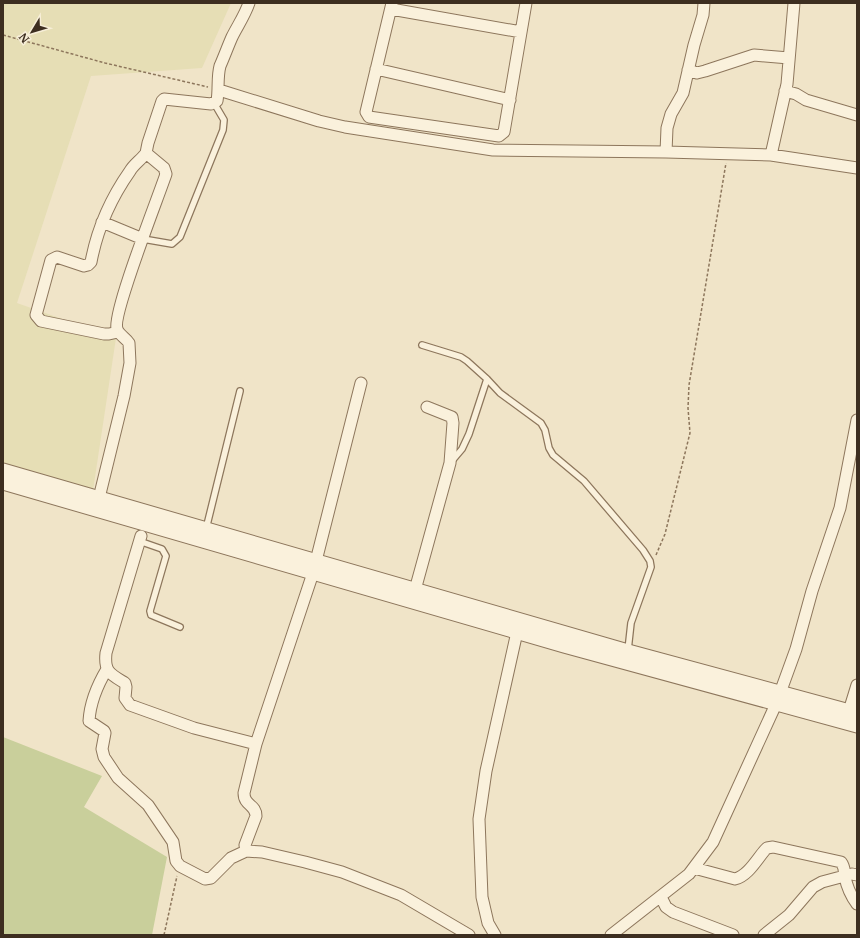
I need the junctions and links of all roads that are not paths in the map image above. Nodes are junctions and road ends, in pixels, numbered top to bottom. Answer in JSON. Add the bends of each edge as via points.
{"nodes":[{"id":1,"x":249,"y":3,"type":"edge"},
{"id":2,"x":526,"y":3,"type":"edge"},
{"id":3,"x":704,"y":3,"type":"edge"},
{"id":4,"x":794,"y":3,"type":"edge"},
{"id":5,"x":392,"y":6,"type":"edge"},
{"id":6,"x":521,"y":32,"type":"junction"},
{"id":7,"x":789,"y":58,"type":"junction"},
{"id":8,"x":376,"y":69,"type":"junction"},
{"id":9,"x":688,"y":70,"type":"junction"},
{"id":10,"x":219,"y":90,"type":"junction"},
{"id":11,"x":785,"y":91,"type":"junction"},
{"id":12,"x":510,"y":100,"type":"junction"},
{"id":13,"x":214,"y":103,"type":"junction"},
{"id":14,"x":857,"y":115,"type":"edge"},
{"id":15,"x":666,"y":152,"type":"junction"},
{"id":16,"x":146,"y":153,"type":"junction"},
{"id":17,"x":771,"y":155,"type":"junction"},
{"id":18,"x":857,"y":168,"type":"edge"},
{"id":19,"x":102,"y":222,"type":"junction"},
{"id":20,"x":143,"y":239,"type":"junction"},
{"id":21,"x":118,"y":332,"type":"junction"},
{"id":22,"x":422,"y":345,"type":"dead end"},
{"id":23,"x":487,"y":379,"type":"junction"},
{"id":24,"x":361,"y":383,"type":"dead end"},
{"id":25,"x":240,"y":392,"type":"dead end"},
{"id":26,"x":427,"y":407,"type":"dead end"},
{"id":27,"x":857,"y":420,"type":"edge"},
{"id":28,"x":450,"y":463,"type":"junction"},
{"id":29,"x":3,"y":470,"type":"edge"},
{"id":30,"x":3,"y":483,"type":"edge"},
{"id":31,"x":99,"y":498,"type":"junction"},
{"id":32,"x":206,"y":529,"type":"junction"},
{"id":33,"x":140,"y":538,"type":"joint"},
{"id":34,"x":314,"y":567,"type":"junction"},
{"id":35,"x":415,"y":590,"type":"junction"},
{"id":36,"x":180,"y":626,"type":"dead end"},
{"id":37,"x":517,"y":632,"type":"junction"},
{"id":38,"x":628,"y":651,"type":"junction"},
{"id":39,"x":107,"y":669,"type":"junction"},
{"id":40,"x":857,"y":685,"type":"edge"},
{"id":41,"x":778,"y":698,"type":"junction"},
{"id":42,"x":853,"y":712,"type":"edge"},
{"id":43,"x":857,"y":726,"type":"edge"},
{"id":44,"x":256,"y":744,"type":"junction"},
{"id":45,"x":246,"y":851,"type":"junction"},
{"id":46,"x":694,"y":868,"type":"junction"},
{"id":47,"x":857,"y":875,"type":"edge"},
{"id":48,"x":845,"y":876,"type":"junction"},
{"id":49,"x":661,"y":897,"type":"junction"},
{"id":50,"x":857,"y":904,"type":"edge"},
{"id":51,"x":470,"y":935,"type":"edge"},
{"id":52,"x":495,"y":935,"type":"edge"},
{"id":53,"x":611,"y":935,"type":"edge"},
{"id":54,"x":733,"y":935,"type":"edge"},
{"id":55,"x":764,"y":935,"type":"edge"}],
"edges":[{"from":1,"to":10,"type":"street","via":[[220,67]]},
{"from":2,"to":6,"type":"street"},
{"from":3,"to":9,"type":"street"},
{"from":4,"to":7,"type":"street"},
{"from":5,"to":6,"type":"street"},
{"from":5,"to":8,"type":"street"},
{"from":6,"to":12,"type":"street"},
{"from":7,"to":9,"type":"street","via":[[754,55],[698,73]]},
{"from":7,"to":11,"type":"street"},
{"from":8,"to":12,"type":"street"},
{"from":8,"to":12,"type":"street","via":[[366,112],[369,117],[500,136],[504,132]]},
{"from":9,"to":15,"type":"street","via":[[683,93],[671,114],[667,128]]},
{"from":10,"to":13,"type":"street","via":[[217,101]]},
{"from":10,"to":15,"type":"street","via":[[345,127],[493,150]]},
{"from":11,"to":14,"type":"street"},
{"from":11,"to":17,"type":"street"},
{"from":13,"to":16,"type":"street","via":[[164,99]]},
{"from":13,"to":20,"type":"lane","via":[[224,120],[223,130],[180,238],[172,244]]},
{"from":15,"to":17,"type":"street"},
{"from":16,"to":19,"type":"street","via":[[132,167]]},
{"from":16,"to":20,"type":"street","via":[[164,168],[166,174]]},
{"from":17,"to":18,"type":"street"},
{"from":19,"to":20,"type":"street"},
{"from":19,"to":21,"type":"street","via":[[88,265],[57,257],[51,260],[36,316],[41,321],[104,334]]},
{"from":20,"to":21,"type":"street","via":[[121,302]]},
{"from":21,"to":31,"type":"street","via":[[129,343],[130,363]]},
{"from":22,"to":23,"type":"lane","via":[[461,357]]},
{"from":23,"to":28,"type":"lane","via":[[462,449]]},
{"from":23,"to":38,"type":"lane","via":[[500,393],[540,423],[553,455],[584,481],[650,560],[651,567],[631,623]]},
{"from":24,"to":34,"type":"street"},
{"from":25,"to":32,"type":"lane"},
{"from":26,"to":28,"type":"street","via":[[452,417]]},
{"from":27,"to":41,"type":"street","via":[[840,508]]},
{"from":28,"to":35,"type":"street"},
{"from":29,"to":31,"type":"street"},
{"from":30,"to":34,"type":"street"},
{"from":31,"to":32,"type":"street"},
{"from":32,"to":34,"type":"street"},
{"from":33,"to":36,"type":"lane","via":[[162,549],[166,556],[151,615]]},
{"from":33,"to":39,"type":"street","via":[[106,654]]},
{"from":34,"to":35,"type":"street"},
{"from":34,"to":37,"type":"street"},
{"from":34,"to":44,"type":"street"},
{"from":35,"to":38,"type":"street"},
{"from":37,"to":41,"type":"street"},
{"from":37,"to":52,"type":"street","via":[[486,771],[479,819],[482,897],[488,923]]},
{"from":38,"to":41,"type":"street"},
{"from":39,"to":44,"type":"street","via":[[125,684],[125,698],[130,705],[194,728]]},
{"from":39,"to":45,"type":"street","via":[[101,678],[88,721],[104,730],[104,757],[118,778],[148,805],[173,842],[176,860],[180,866],[205,879],[211,878],[231,858]]},
{"from":40,"to":42,"type":"street"},
{"from":41,"to":42,"type":"street"},
{"from":41,"to":43,"type":"street"},
{"from":41,"to":46,"type":"street","via":[[713,842]]},
{"from":44,"to":45,"type":"street","via":[[244,794],[246,802],[256,812],[245,846]]},
{"from":45,"to":51,"type":"street","via":[[305,862],[380,886],[401,895]]},
{"from":46,"to":48,"type":"street","via":[[735,879],[746,873],[770,847],[841,862]]},
{"from":46,"to":49,"type":"street"},
{"from":47,"to":48,"type":"street"},
{"from":48,"to":50,"type":"street","via":[[851,897]]},
{"from":48,"to":55,"type":"street","via":[[813,887],[789,915]]},
{"from":49,"to":53,"type":"street"},
{"from":49,"to":54,"type":"street","via":[[666,907],[673,912]]}]}
